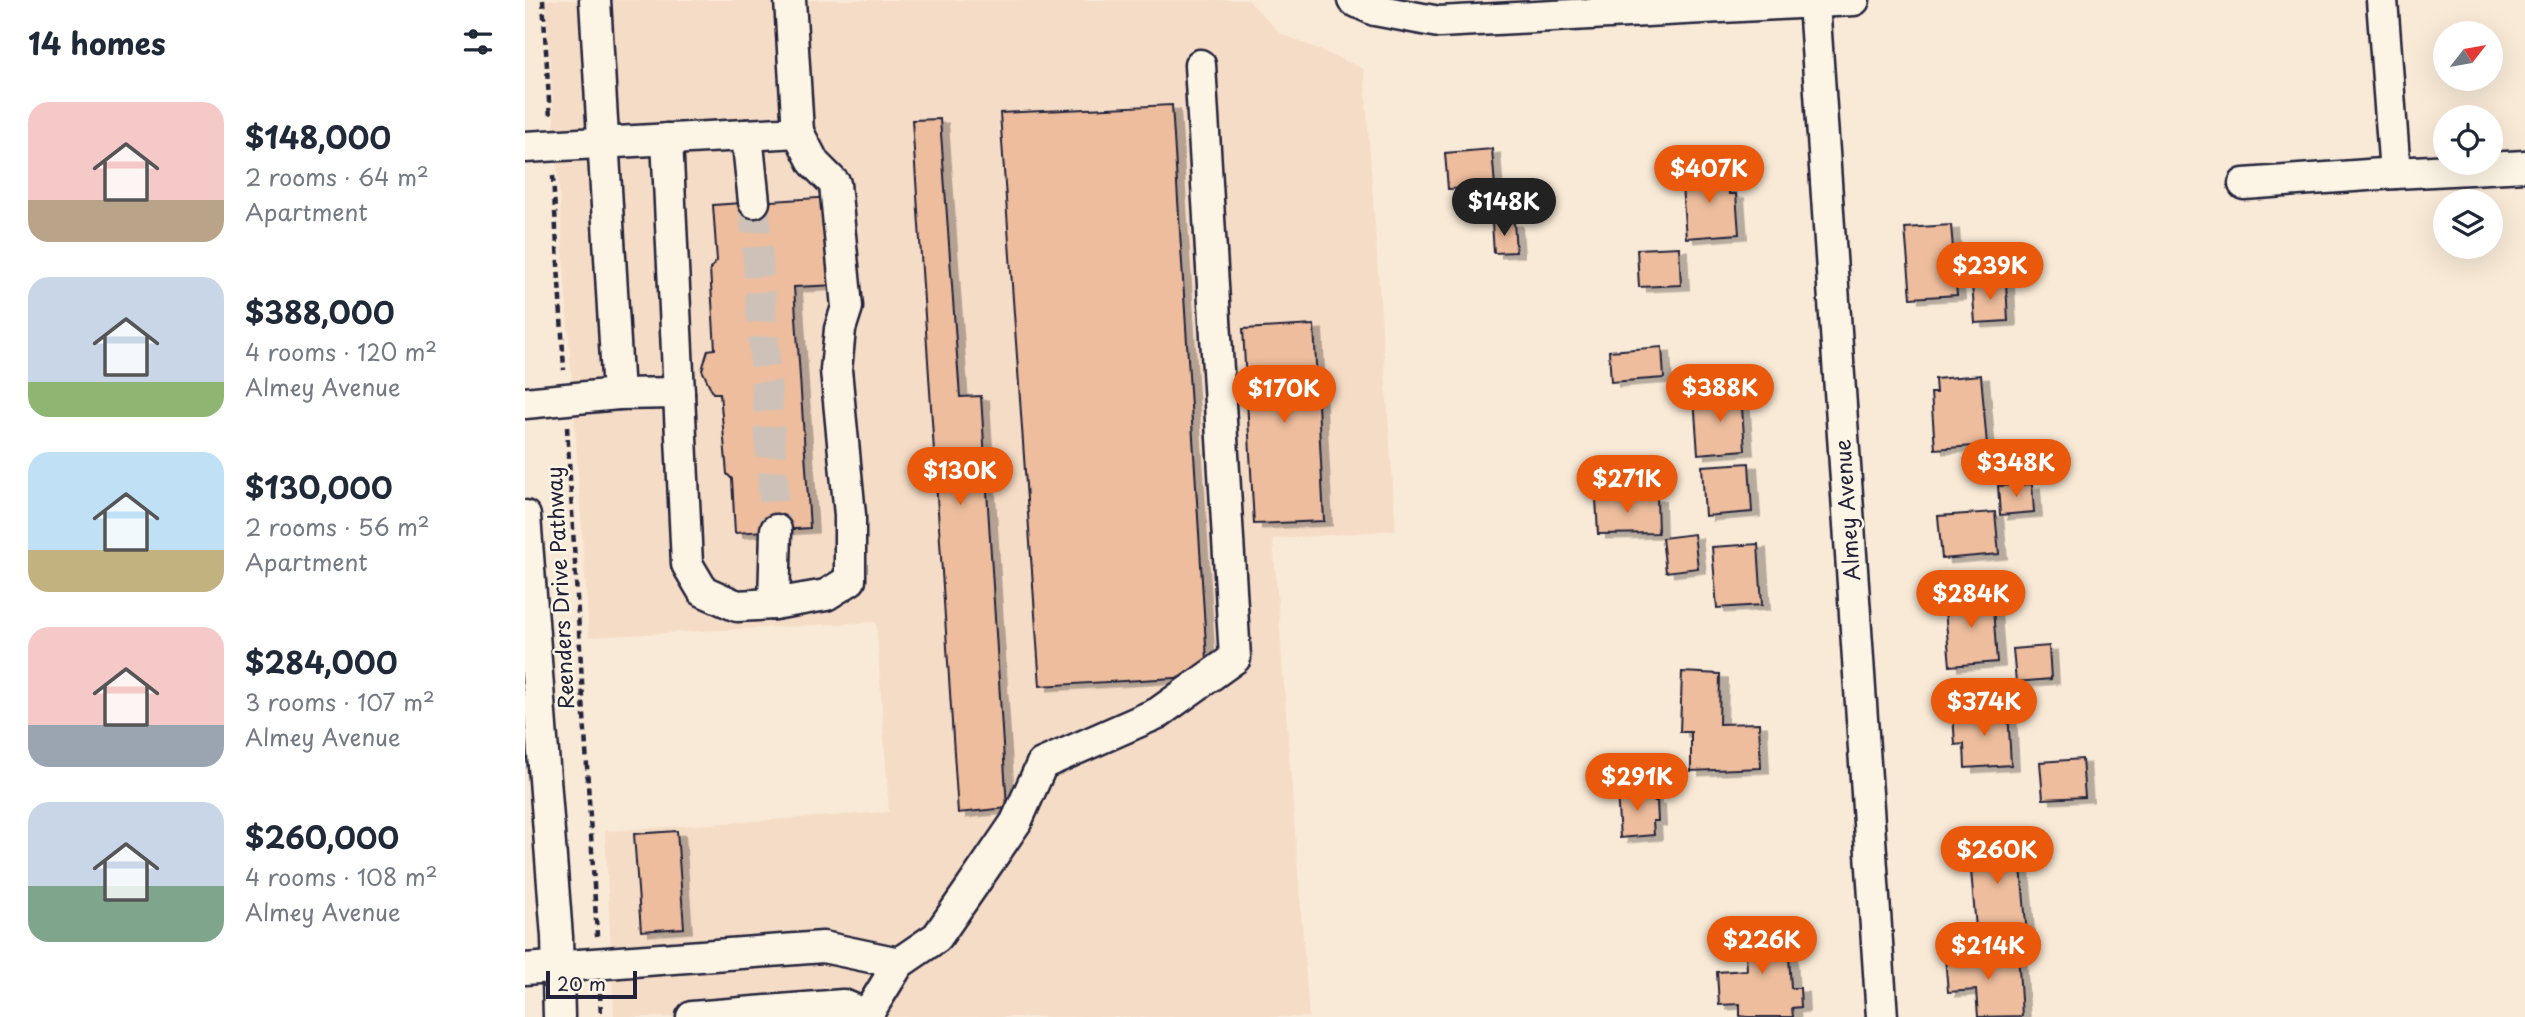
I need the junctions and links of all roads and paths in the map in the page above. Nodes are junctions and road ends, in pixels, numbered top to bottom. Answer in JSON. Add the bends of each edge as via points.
{"nodes":[{"id":1,"x":543,"y":0,"type":"edge"},
{"id":2,"x":595,"y":0,"type":"edge"},
{"id":3,"x":790,"y":0,"type":"edge"},
{"id":4,"x":1353,"y":0,"type":"edge"},
{"id":5,"x":1854,"y":0,"type":"edge"},
{"id":6,"x":2382,"y":0,"type":"edge"},
{"id":7,"x":1814,"y":3,"type":"junction"},
{"id":8,"x":1200,"y":65,"type":"dead end"},
{"id":9,"x":798,"y":132,"type":"junction"},
{"id":10,"x":747,"y":135,"type":"junction"},
{"id":11,"x":667,"y":139,"type":"junction"},
{"id":12,"x":604,"y":143,"type":"junction"},
{"id":13,"x":538,"y":147,"type":"edge"},
{"id":14,"x":2525,"y":166,"type":"edge"},
{"id":15,"x":2395,"y":173,"type":"junction"},
{"id":16,"x":2244,"y":184,"type":"dead end"},
{"id":17,"x":754,"y":202,"type":"tunnel mouth"},
{"id":18,"x":679,"y":393,"type":"junction"},
{"id":19,"x":618,"y":394,"type":"junction"},
{"id":20,"x":565,"y":397,"type":"junction"},
{"id":21,"x":525,"y":402,"type":"edge"},
{"id":22,"x":525,"y":516,"type":"edge"},
{"id":23,"x":776,"y":530,"type":"tunnel mouth"},
{"id":24,"x":774,"y":604,"type":"junction"},
{"id":25,"x":899,"y":963,"type":"junction"},
{"id":26,"x":599,"y":964,"type":"junction"},
{"id":27,"x":559,"y":967,"type":"junction"},
{"id":28,"x":525,"y":970,"type":"edge"},
{"id":29,"x":559,"y":1017,"type":"edge"},
{"id":30,"x":692,"y":1017,"type":"edge"},
{"id":31,"x":1882,"y":1017,"type":"edge"}],
"edges":[{"from":1,"to":13,"type":"path","name":"Reenders Drive Pathway"},
{"from":2,"to":12,"type":"street"},
{"from":3,"to":9,"type":"street"},
{"from":4,"to":7,"type":"street","via":[[1375,10],[1439,23]]},
{"from":5,"to":7,"type":"street"},
{"from":6,"to":15,"type":"street"},
{"from":7,"to":31,"type":"street","name":"Almey Avenue"},
{"from":8,"to":25,"type":"street","via":[[1235,658],[1158,713],[1042,764],[1016,822],[937,937]]},
{"from":9,"to":10,"type":"street"},
{"from":9,"to":24,"type":"street","via":[[814,163],[835,184],[847,307],[836,370],[850,515],[849,580],[826,595]]},
{"from":10,"to":11,"type":"street"},
{"from":10,"to":17,"type":"street"},
{"from":11,"to":12,"type":"street"},
{"from":11,"to":18,"type":"street"},
{"from":12,"to":13,"type":"street"},
{"from":12,"to":19,"type":"street"},
{"from":13,"to":20,"type":"path","name":"Reenders Drive Pathway"},
{"from":14,"to":15,"type":"street"},
{"from":15,"to":16,"type":"street"},
{"from":18,"to":19,"type":"street"},
{"from":18,"to":24,"type":"street","via":[[687,564],[703,591],[737,606]]},
{"from":19,"to":20,"type":"street"},
{"from":20,"to":21,"type":"street"},
{"from":20,"to":26,"type":"path","name":"Reenders Drive Pathway"},
{"from":22,"to":27,"type":"street"},
{"from":23,"to":24,"type":"street"},
{"from":25,"to":26,"type":"street","via":[[823,947]]},
{"from":25,"to":30,"type":"street","via":[[867,1015],[843,1005]]},
{"from":26,"to":27,"type":"street"},
{"from":27,"to":28,"type":"street"},
{"from":27,"to":29,"type":"street"}]}
